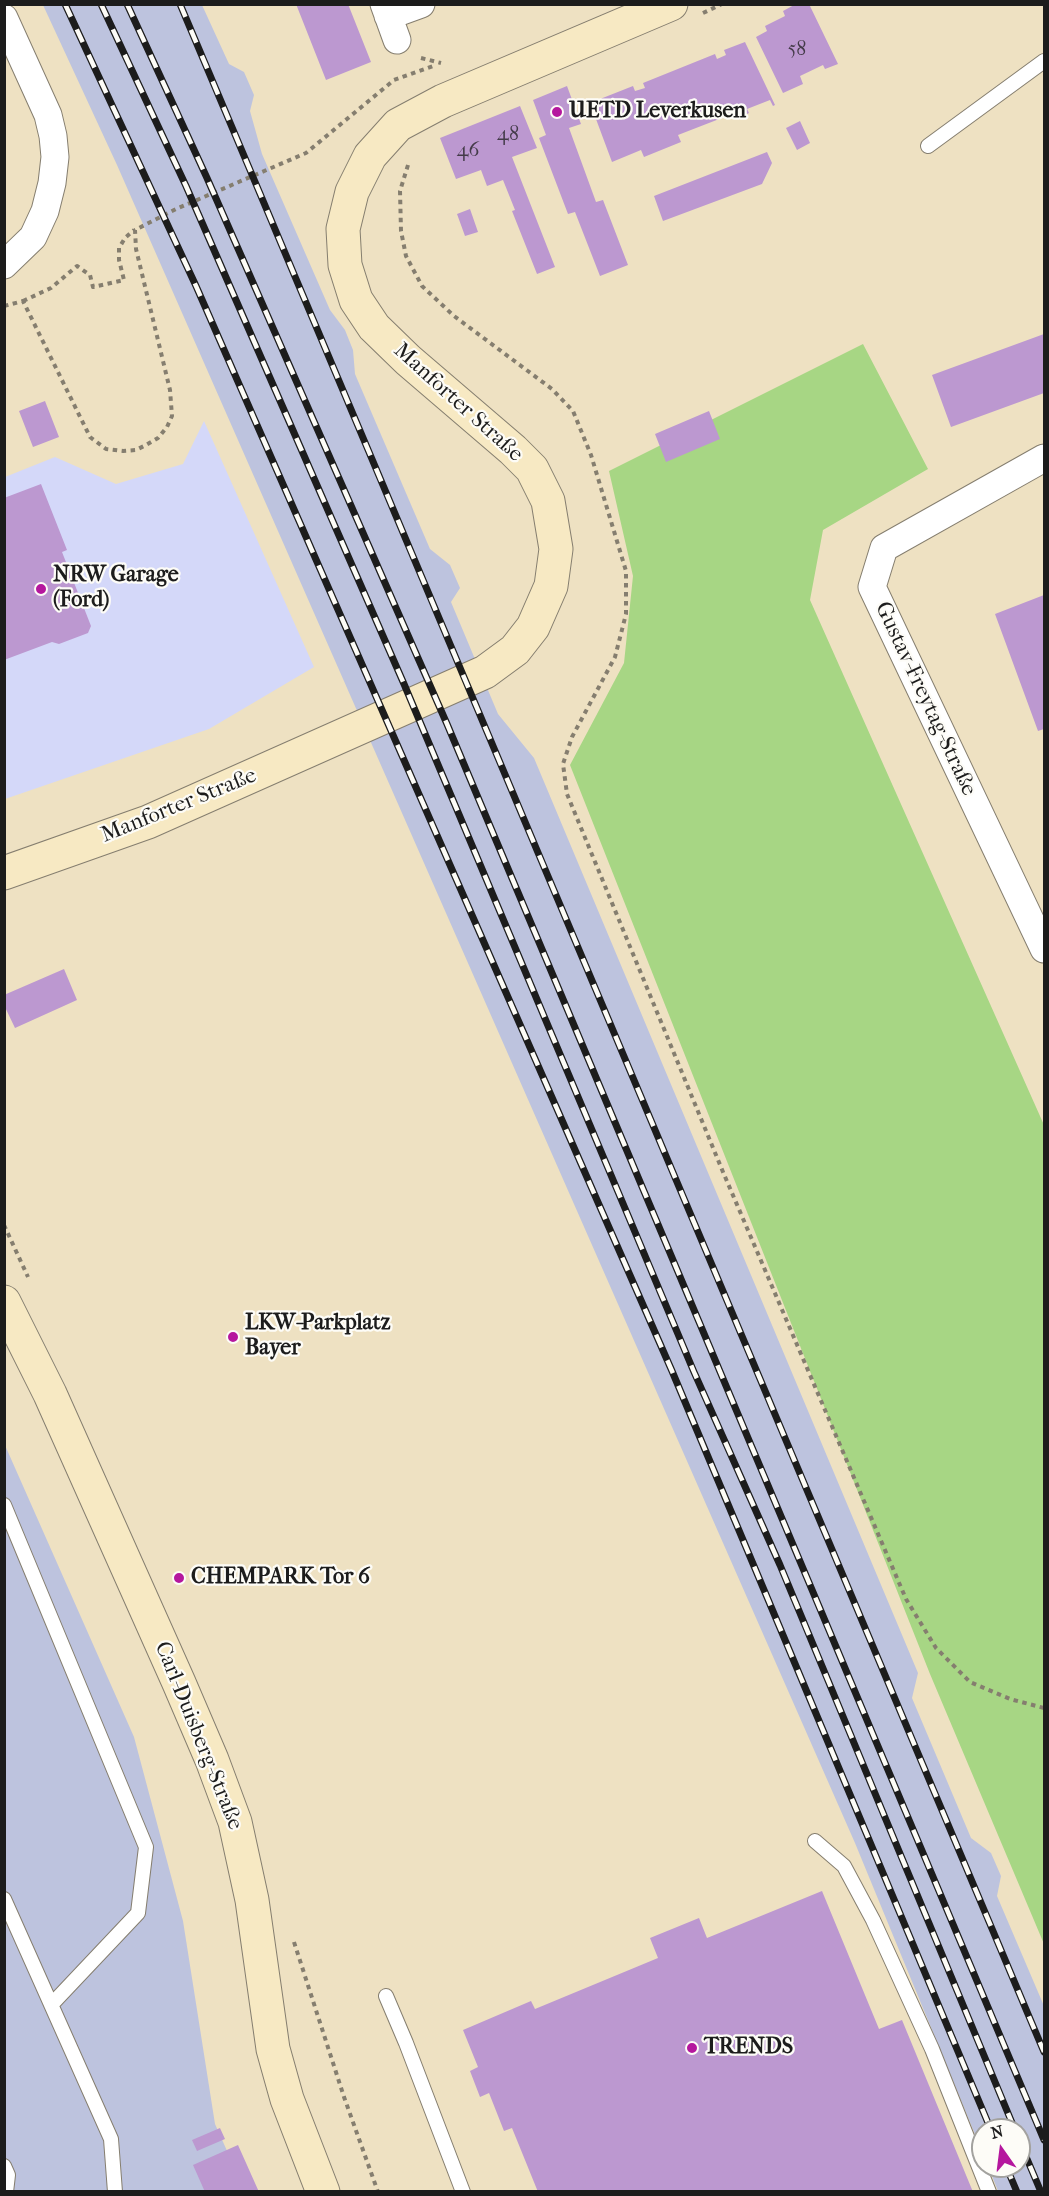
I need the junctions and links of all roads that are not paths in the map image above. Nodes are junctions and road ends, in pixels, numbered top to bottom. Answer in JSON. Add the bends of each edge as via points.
{"nodes":[{"id":1,"x":422,"y":4,"type":"edge"},
{"id":2,"x":671,"y":4,"type":"edge"},
{"id":3,"x":4,"y":18,"type":"edge"},
{"id":4,"x":390,"y":20,"type":"edge"},
{"id":5,"x":1044,"y":61,"type":"edge"},
{"id":6,"x":928,"y":146,"type":"dead end"},
{"id":7,"x":4,"y":265,"type":"edge"},
{"id":8,"x":1044,"y":458,"type":"edge"},
{"id":9,"x":4,"y":873,"type":"edge"},
{"id":10,"x":1044,"y":949,"type":"edge"},
{"id":11,"x":4,"y":1302,"type":"edge"},
{"id":12,"x":4,"y":1505,"type":"edge"},
{"id":13,"x":815,"y":1841,"type":"dead end"},
{"id":14,"x":4,"y":1899,"type":"edge"},
{"id":15,"x":386,"y":1996,"type":"dead end"},
{"id":16,"x":52,"y":2004,"type":"junction"},
{"id":17,"x":4,"y":2166,"type":"edge"},
{"id":18,"x":6,"y":2192,"type":"edge"},
{"id":19,"x":115,"y":2192,"type":"edge"},
{"id":20,"x":322,"y":2192,"type":"edge"},
{"id":21,"x":463,"y":2192,"type":"edge"},
{"id":22,"x":989,"y":2192,"type":"edge"}],
"edges":[{"from":1,"to":4,"type":"street"},
{"from":2,"to":9,"type":"street","name":"Manforter Straße","via":[[443,101],[398,125],[370,156],[352,192],[343,229],[345,265],[356,300],[374,327],[532,469],[548,501],[556,549],[551,586],[533,627],[515,650],[485,672],[148,822]]},
{"from":3,"to":7,"type":"street","via":[[48,115],[55,157],[45,211],[33,237]]},
{"from":5,"to":6,"type":"lane"},
{"from":8,"to":10,"type":"street","name":"Gustav-Freytag-Straße","via":[[884,548],[872,587]]},
{"from":11,"to":20,"type":"street","name":"Carl-Duisberg-Straße","via":[[50,1394],[179,1683],[235,1822],[252,1900],[273,2049]]},
{"from":12,"to":16,"type":"lane","via":[[146,1846],[138,1913]]},
{"from":13,"to":22,"type":"lane","via":[[844,1866],[873,1920],[932,2049]]},
{"from":14,"to":16,"type":"lane"},
{"from":15,"to":21,"type":"lane"},
{"from":16,"to":19,"type":"lane","via":[[111,2139]]},
{"from":17,"to":18,"type":"lane","via":[[8,2175]]}]}
